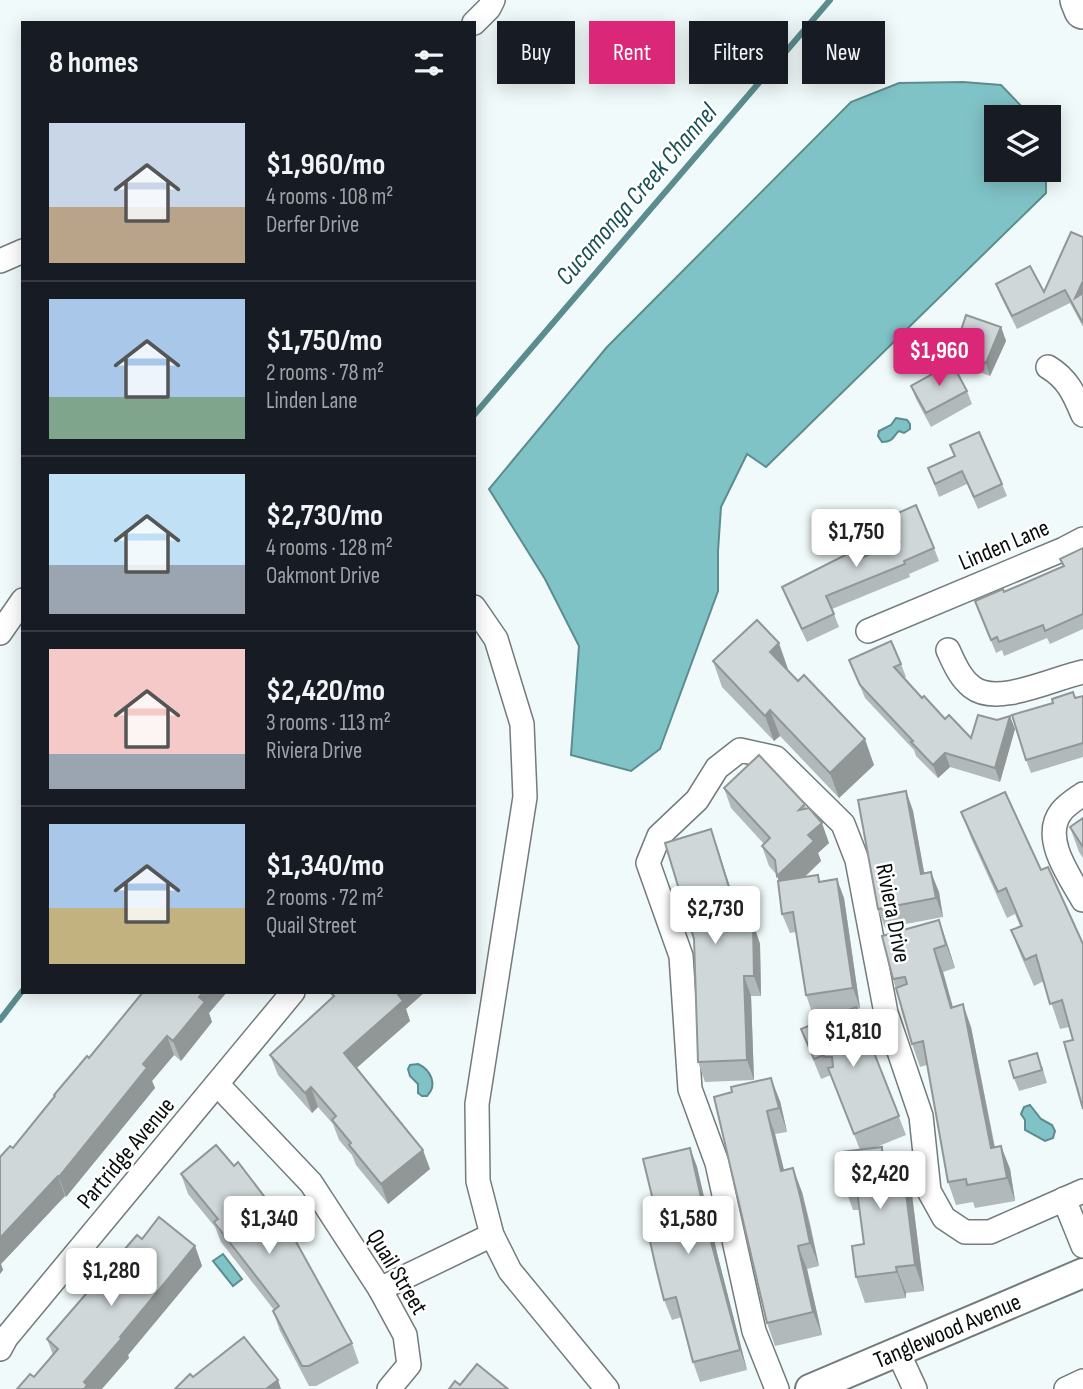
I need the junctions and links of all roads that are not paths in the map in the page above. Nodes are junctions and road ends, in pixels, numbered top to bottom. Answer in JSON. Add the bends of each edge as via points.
{"nodes":[{"id":1,"x":493,"y":0,"type":"edge"},
{"id":2,"x":1079,"y":0,"type":"edge"},
{"id":3,"x":1083,"y":10,"type":"edge"},
{"id":4,"x":476,"y":21,"type":"edge"},
{"id":5,"x":21,"y":252,"type":"edge"},
{"id":6,"x":0,"y":261,"type":"edge"},
{"id":7,"x":1048,"y":367,"type":"dead end"},
{"id":8,"x":1083,"y":415,"type":"edge"},
{"id":9,"x":1083,"y":539,"type":"edge"},
{"id":10,"x":21,"y":603,"type":"edge"},
{"id":11,"x":476,"y":610,"type":"edge"},
{"id":12,"x":868,"y":631,"type":"dead end"},
{"id":13,"x":0,"y":633,"type":"edge"},
{"id":14,"x":948,"y":650,"type":"dead end"},
{"id":15,"x":1083,"y":673,"type":"edge"},
{"id":16,"x":1083,"y":794,"type":"edge"},
{"id":17,"x":1083,"y":900,"type":"edge"},
{"id":18,"x":291,"y":994,"type":"edge"},
{"id":19,"x":217,"y":1084,"type":"junction"},
{"id":20,"x":1073,"y":1195,"type":"edge"},
{"id":21,"x":492,"y":1235,"type":"junction"},
{"id":22,"x":1083,"y":1246,"type":"edge"},
{"id":23,"x":1083,"y":1273,"type":"edge"},
{"id":24,"x":380,"y":1289,"type":"junction"},
{"id":25,"x":0,"y":1349,"type":"edge"},
{"id":26,"x":897,"y":1350,"type":"junction"},
{"id":27,"x":1083,"y":1381,"type":"edge"},
{"id":28,"x":388,"y":1389,"type":"edge"},
{"id":29,"x":607,"y":1389,"type":"edge"},
{"id":30,"x":777,"y":1389,"type":"edge"},
{"id":31,"x":810,"y":1389,"type":"edge"},
{"id":32,"x":915,"y":1389,"type":"edge"},
{"id":33,"x":1066,"y":1389,"type":"edge"}],
"edges":[{"from":1,"to":4,"type":"street"},
{"from":2,"to":3,"type":"main road"},
{"from":5,"to":6,"type":"street"},
{"from":7,"to":8,"type":"street","via":[[1072,389]]},
{"from":9,"to":12,"type":"street","name":"Linden Lane"},
{"from":10,"to":13,"type":"street"},
{"from":11,"to":21,"type":"street","via":[[496,639],[522,724],[525,797],[477,1104],[478,1181]]},
{"from":14,"to":15,"type":"street","via":[[958,672],[973,688],[994,695]]},
{"from":16,"to":17,"type":"street","via":[[1060,813],[1054,834],[1058,857]]},
{"from":18,"to":19,"type":"street","name":"Partridge Avenue"},
{"from":19,"to":24,"type":"street","name":"Quail Street","via":[[311,1184]]},
{"from":19,"to":25,"type":"street","name":"Partridge Avenue"},
{"from":20,"to":22,"type":"street"},
{"from":20,"to":30,"type":"street","name":"Riviera Drive","via":[[990,1232],[965,1232],[944,1218],[929,1191],[921,1116],[886,1013],[857,860],[843,824],[776,758],[740,750],[717,768],[697,800],[659,836],[648,863],[681,956],[690,1089],[717,1163],[754,1331]]},
{"from":21,"to":24,"type":"street"},
{"from":21,"to":29,"type":"street","via":[[510,1270]]},
{"from":23,"to":26,"type":"street","name":"Tanglewood Avenue"},
{"from":24,"to":28,"type":"street","name":"Quail Street","via":[[405,1335],[409,1365]]},
{"from":26,"to":31,"type":"street","name":"Tanglewood Avenue"},
{"from":26,"to":32,"type":"street"},
{"from":27,"to":33,"type":"street"}]}
